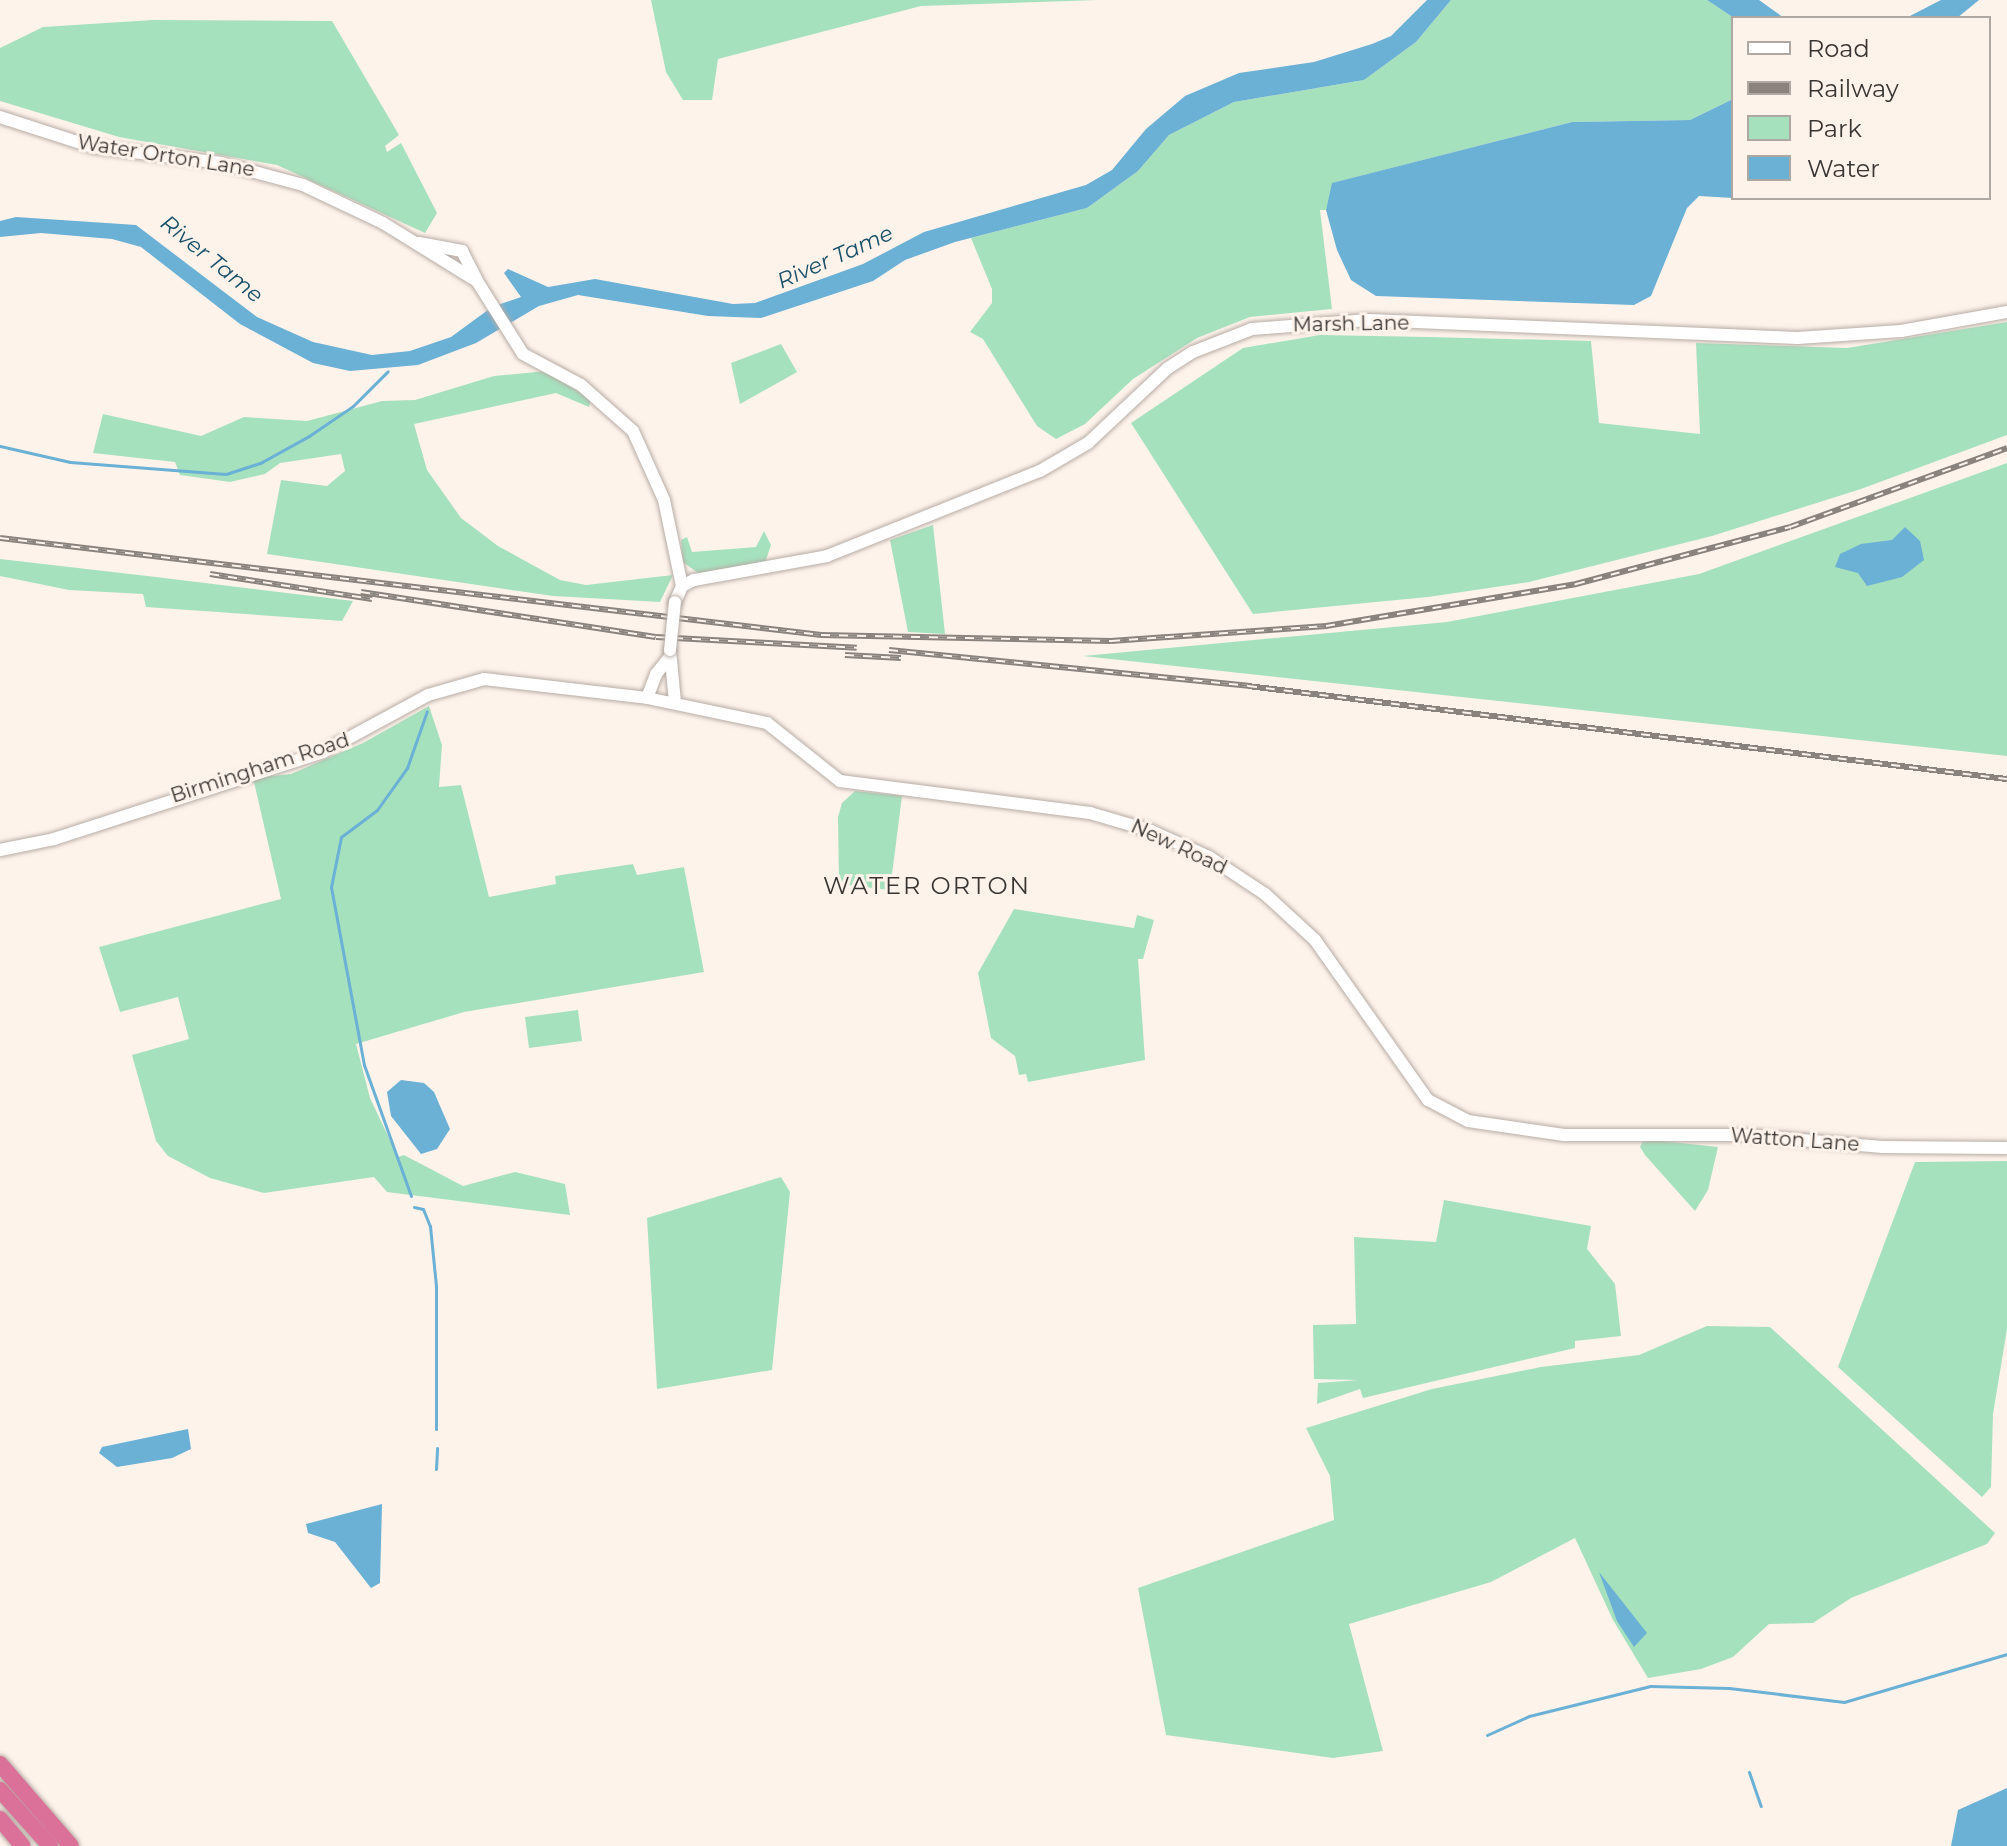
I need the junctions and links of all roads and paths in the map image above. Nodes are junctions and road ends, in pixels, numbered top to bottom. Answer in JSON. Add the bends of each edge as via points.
{"nodes":[{"id":1,"x":0,"y":117,"type":"edge"},
{"id":2,"x":2007,"y":312,"type":"edge"},
{"id":3,"x":682,"y":586,"type":"junction"},
{"id":4,"x":670,"y":653,"type":"junction"},
{"id":5,"x":647,"y":698,"type":"junction"},
{"id":6,"x":675,"y":702,"type":"junction"},
{"id":7,"x":827,"y":775,"type":"joint"},
{"id":8,"x":0,"y":850,"type":"edge"},
{"id":9,"x":1428,"y":1100,"type":"joint"},
{"id":10,"x":2007,"y":1148,"type":"edge"},
{"id":11,"x":0,"y":1764,"type":"edge"},
{"id":12,"x":0,"y":1790,"type":"edge"},
{"id":13,"x":0,"y":1819,"type":"edge"},
{"id":14,"x":23,"y":1846,"type":"edge"},
{"id":15,"x":50,"y":1846,"type":"edge"},
{"id":16,"x":71,"y":1846,"type":"edge"}],
"edges":[{"from":1,"to":3,"type":"main road","name":"Water Orton Lane","via":[[93,147],[263,172],[349,205],[482,285],[527,357],[581,385],[633,431],[664,500]]},
{"from":2,"to":3,"type":"main road","name":"Marsh Lane","via":[[1901,331],[1798,338],[1369,320],[1252,329],[1168,368],[1088,443],[1040,471],[827,556],[701,577]]},
{"from":3,"to":4,"type":"main road","bridge":true,"via":[[675,602]]},
{"from":4,"to":5,"type":"main road"},
{"from":4,"to":6,"type":"main road"},
{"from":5,"to":6,"type":"main road","name":"Birmingham Road"},
{"from":5,"to":8,"type":"main road","name":"Birmingham Road","via":[[520,681],[472,682],[428,695],[323,752],[54,839]]},
{"from":6,"to":7,"type":"main road","name":"Birmingham Road","via":[[767,723]]},
{"from":7,"to":9,"type":"main road","name":"New Road","via":[[1090,813],[1133,824],[1209,857],[1265,894],[1315,940]]},
{"from":9,"to":10,"type":"main road","name":"Watton Lane","via":[[1468,1121],[1583,1135],[1743,1135],[1882,1147]]},
{"from":11,"to":16,"type":"highway"},
{"from":12,"to":15,"type":"highway"},
{"from":13,"to":14,"type":"highway"}]}
